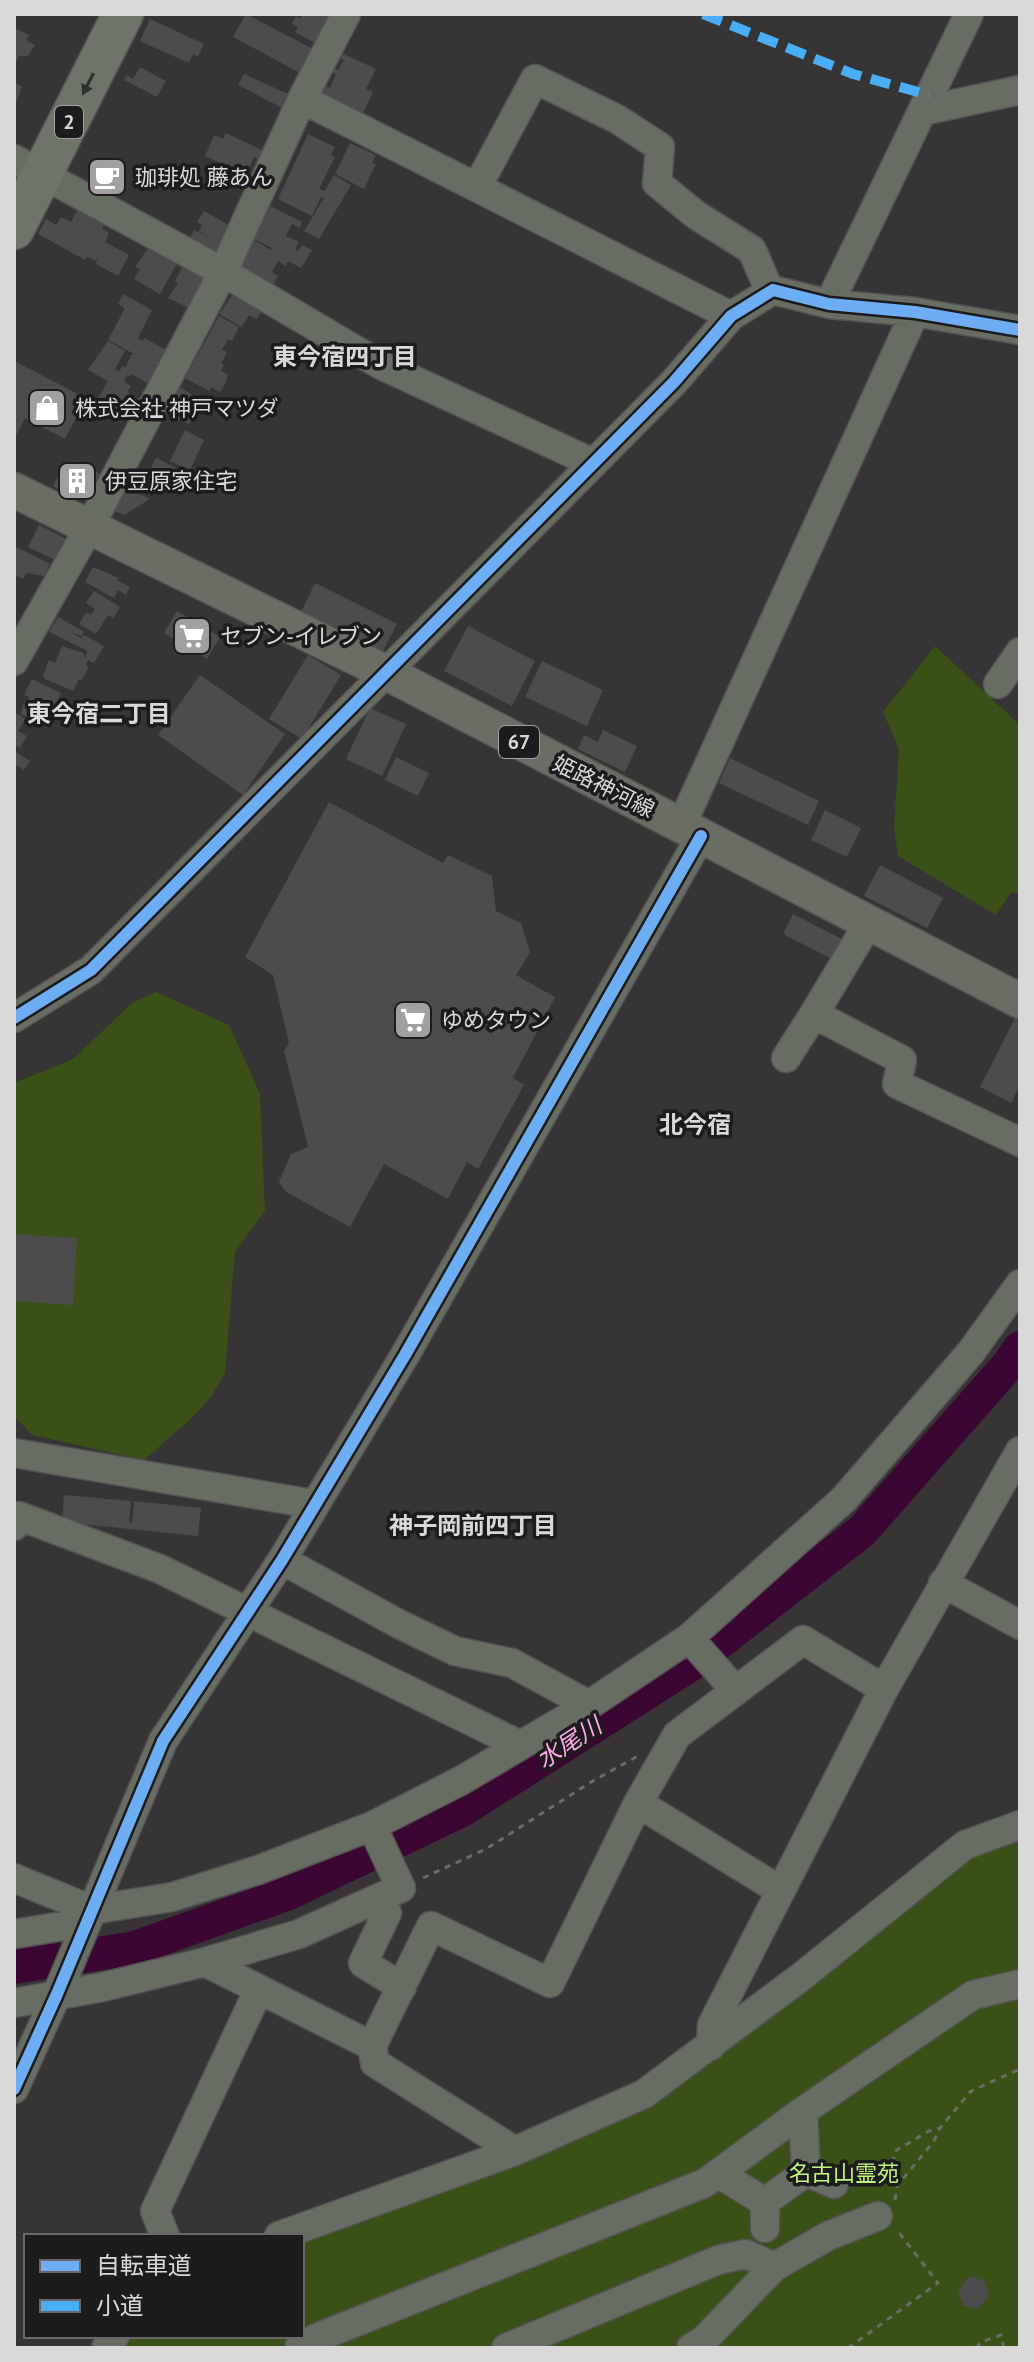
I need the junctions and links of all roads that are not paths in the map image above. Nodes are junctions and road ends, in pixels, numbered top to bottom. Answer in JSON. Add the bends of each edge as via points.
{"nodes":[{"id":1,"x":123,"y":14,"type":"edge"},
{"id":2,"x":346,"y":14,"type":"edge"},
{"id":3,"x":969,"y":14,"type":"edge"},
{"id":4,"x":1020,"y":90,"type":"edge"},
{"id":5,"x":302,"y":99,"type":"junction"},
{"id":6,"x":922,"y":111,"type":"junction"},
{"id":7,"x":28,"y":167,"type":"edge"},
{"id":8,"x":477,"y":187,"type":"junction"},
{"id":9,"x":14,"y":229,"type":"edge"},
{"id":10,"x":223,"y":272,"type":"junction"},
{"id":11,"x":770,"y":292,"type":"junction"},
{"id":12,"x":829,"y":304,"type":"junction"},
{"id":13,"x":915,"y":312,"type":"junction"},
{"id":14,"x":731,"y":316,"type":"junction"},
{"id":15,"x":1020,"y":330,"type":"edge"},
{"id":16,"x":593,"y":463,"type":"junction"},
{"id":17,"x":14,"y":490,"type":"edge"},
{"id":18,"x":90,"y":526,"type":"junction"},
{"id":19,"x":1020,"y":652,"type":"edge"},
{"id":20,"x":14,"y":661,"type":"edge"},
{"id":21,"x":385,"y":672,"type":"junction"},
{"id":22,"x":998,"y":684,"type":"dead end"},
{"id":23,"x":691,"y":831,"type":"junction"},
{"id":24,"x":868,"y":924,"type":"junction"},
{"id":25,"x":1020,"y":1001,"type":"edge"},
{"id":26,"x":814,"y":1014,"type":"junction"},
{"id":27,"x":14,"y":1018,"type":"edge"},
{"id":28,"x":786,"y":1058,"type":"dead end"},
{"id":29,"x":1020,"y":1142,"type":"edge"},
{"id":30,"x":1020,"y":1284,"type":"edge"},
{"id":31,"x":1020,"y":1451,"type":"edge"},
{"id":32,"x":14,"y":1453,"type":"edge"},
{"id":33,"x":313,"y":1504,"type":"junction"},
{"id":34,"x":14,"y":1526,"type":"edge"},
{"id":35,"x":282,"y":1560,"type":"junction"},
{"id":36,"x":943,"y":1583,"type":"junction"},
{"id":37,"x":246,"y":1611,"type":"junction"},
{"id":38,"x":1020,"y":1625,"type":"edge"},
{"id":39,"x":689,"y":1638,"type":"junction"},
{"id":40,"x":884,"y":1689,"type":"junction"},
{"id":41,"x":736,"y":1691,"type":"junction"},
{"id":42,"x":589,"y":1705,"type":"junction"},
{"id":43,"x":520,"y":1745,"type":"junction"},
{"id":44,"x":638,"y":1803,"type":"junction"},
{"id":45,"x":1020,"y":1825,"type":"edge"},
{"id":46,"x":372,"y":1826,"type":"junction"},
{"id":47,"x":14,"y":1878,"type":"edge"},
{"id":48,"x":781,"y":1891,"type":"junction"},
{"id":49,"x":391,"y":1893,"type":"junction"},
{"id":50,"x":92,"y":1910,"type":"junction"},
{"id":51,"x":14,"y":1934,"type":"edge"},
{"id":52,"x":205,"y":1962,"type":"junction"},
{"id":53,"x":1020,"y":1984,"type":"edge"},
{"id":54,"x":402,"y":1987,"type":"junction"},
{"id":55,"x":259,"y":1989,"type":"junction"},
{"id":56,"x":57,"y":1994,"type":"junction"},
{"id":57,"x":14,"y":2003,"type":"edge"},
{"id":58,"x":372,"y":2046,"type":"junction"},
{"id":59,"x":711,"y":2046,"type":"junction"},
{"id":60,"x":14,"y":2089,"type":"edge"},
{"id":61,"x":803,"y":2111,"type":"junction"},
{"id":62,"x":515,"y":2151,"type":"junction"},
{"id":63,"x":806,"y":2172,"type":"junction"},
{"id":64,"x":718,"y":2173,"type":"junction"},
{"id":65,"x":834,"y":2184,"type":"dead end"},
{"id":66,"x":880,"y":2213,"type":"road end"},
{"id":67,"x":164,"y":2234,"type":"edge"},
{"id":68,"x":285,"y":2234,"type":"edge"},
{"id":69,"x":774,"y":2267,"type":"junction"},
{"id":70,"x":299,"y":2348,"type":"edge"},
{"id":71,"x":506,"y":2348,"type":"edge"},
{"id":72,"x":691,"y":2348,"type":"edge"}],
"edges":[{"from":1,"to":7,"type":"highway","number":"2","one_way":true},
{"from":2,"to":5,"type":"street"},
{"from":3,"to":6,"type":"street"},
{"from":4,"to":6,"type":"street"},
{"from":5,"to":8,"type":"street"},
{"from":5,"to":10,"type":"street"},
{"from":6,"to":12,"type":"street"},
{"from":7,"to":9,"type":"highway","number":"2"},
{"from":7,"to":10,"type":"street"},
{"from":8,"to":11,"type":"street","via":[[535,79],[617,119],[660,147],[657,183],[752,250]]},
{"from":8,"to":14,"type":"street"},
{"from":10,"to":16,"type":"street","via":[[381,365]]},
{"from":10,"to":18,"type":"street"},
{"from":11,"to":12,"type":"street"},
{"from":11,"to":14,"type":"street"},
{"from":12,"to":13,"type":"street"},
{"from":13,"to":15,"type":"street"},
{"from":13,"to":23,"type":"street"},
{"from":14,"to":16,"type":"street"},
{"from":16,"to":21,"type":"street"},
{"from":17,"to":18,"type":"main road","name":"姫路神河線","number":"67"},
{"from":18,"to":20,"type":"street"},
{"from":18,"to":21,"type":"main road","name":"姫路神河線","number":"67"},
{"from":19,"to":22,"type":"street"},
{"from":21,"to":23,"type":"main road","name":"姫路神河線","number":"67"},
{"from":21,"to":27,"type":"street","via":[[91,970]]},
{"from":23,"to":24,"type":"main road","name":"姫路神河線","number":"67"},
{"from":23,"to":33,"type":"street","via":[[405,1355]]},
{"from":24,"to":25,"type":"main road","name":"姫路神河線","number":"67"},
{"from":24,"to":26,"type":"street"},
{"from":26,"to":28,"type":"street"},
{"from":26,"to":29,"type":"street","via":[[902,1060],[897,1084]]},
{"from":30,"to":39,"type":"street","via":[[971,1352],[844,1499]]},
{"from":31,"to":36,"type":"street"},
{"from":32,"to":33,"type":"street"},
{"from":33,"to":35,"type":"street"},
{"from":34,"to":37,"type":"street","via":[[19,1516],[160,1569]]},
{"from":35,"to":37,"type":"street"},
{"from":35,"to":42,"type":"street","via":[[455,1651],[512,1663]]},
{"from":36,"to":38,"type":"street"},
{"from":36,"to":40,"type":"street"},
{"from":37,"to":43,"type":"street"},
{"from":37,"to":50,"type":"street","via":[[163,1741]]},
{"from":39,"to":41,"type":"street"},
{"from":39,"to":42,"type":"street"},
{"from":40,"to":41,"type":"street","via":[[803,1640]]},
{"from":40,"to":48,"type":"street"},
{"from":41,"to":44,"type":"street","via":[[677,1735]]},
{"from":42,"to":43,"type":"street"},
{"from":43,"to":46,"type":"street"},
{"from":44,"to":48,"type":"street"},
{"from":44,"to":54,"type":"street","via":[[550,1983],[431,1926]]},
{"from":45,"to":59,"type":"street","via":[[965,1845]]},
{"from":46,"to":49,"type":"street"},
{"from":46,"to":50,"type":"street","via":[[172,1897]]},
{"from":47,"to":50,"type":"street"},
{"from":48,"to":59,"type":"street","via":[[712,2025]]},
{"from":49,"to":52,"type":"street","via":[[299,1934]]},
{"from":49,"to":54,"type":"street","via":[[363,1963]]},
{"from":50,"to":51,"type":"street","via":[[68,1925]]},
{"from":50,"to":56,"type":"street"},
{"from":52,"to":55,"type":"street"},
{"from":52,"to":56,"type":"street"},
{"from":53,"to":61,"type":"street","via":[[973,1995]]},
{"from":54,"to":58,"type":"street"},
{"from":55,"to":58,"type":"street"},
{"from":55,"to":67,"type":"street","via":[[155,2211]]},
{"from":56,"to":57,"type":"street"},
{"from":56,"to":60,"type":"street"},
{"from":58,"to":62,"type":"street","via":[[375,2063]]},
{"from":59,"to":62,"type":"street","via":[[644,2094]]},
{"from":61,"to":63,"type":"street"},
{"from":61,"to":64,"type":"street"},
{"from":62,"to":68,"type":"street"},
{"from":63,"to":64,"type":"street","via":[[765,2215]]},
{"from":63,"to":65,"type":"street"},
{"from":64,"to":70,"type":"street","via":[[705,2183]]},
{"from":66,"to":69,"type":"street"},
{"from":69,"to":71,"type":"street","via":[[746,2254],[718,2260]]},
{"from":69,"to":72,"type":"street"}]}
